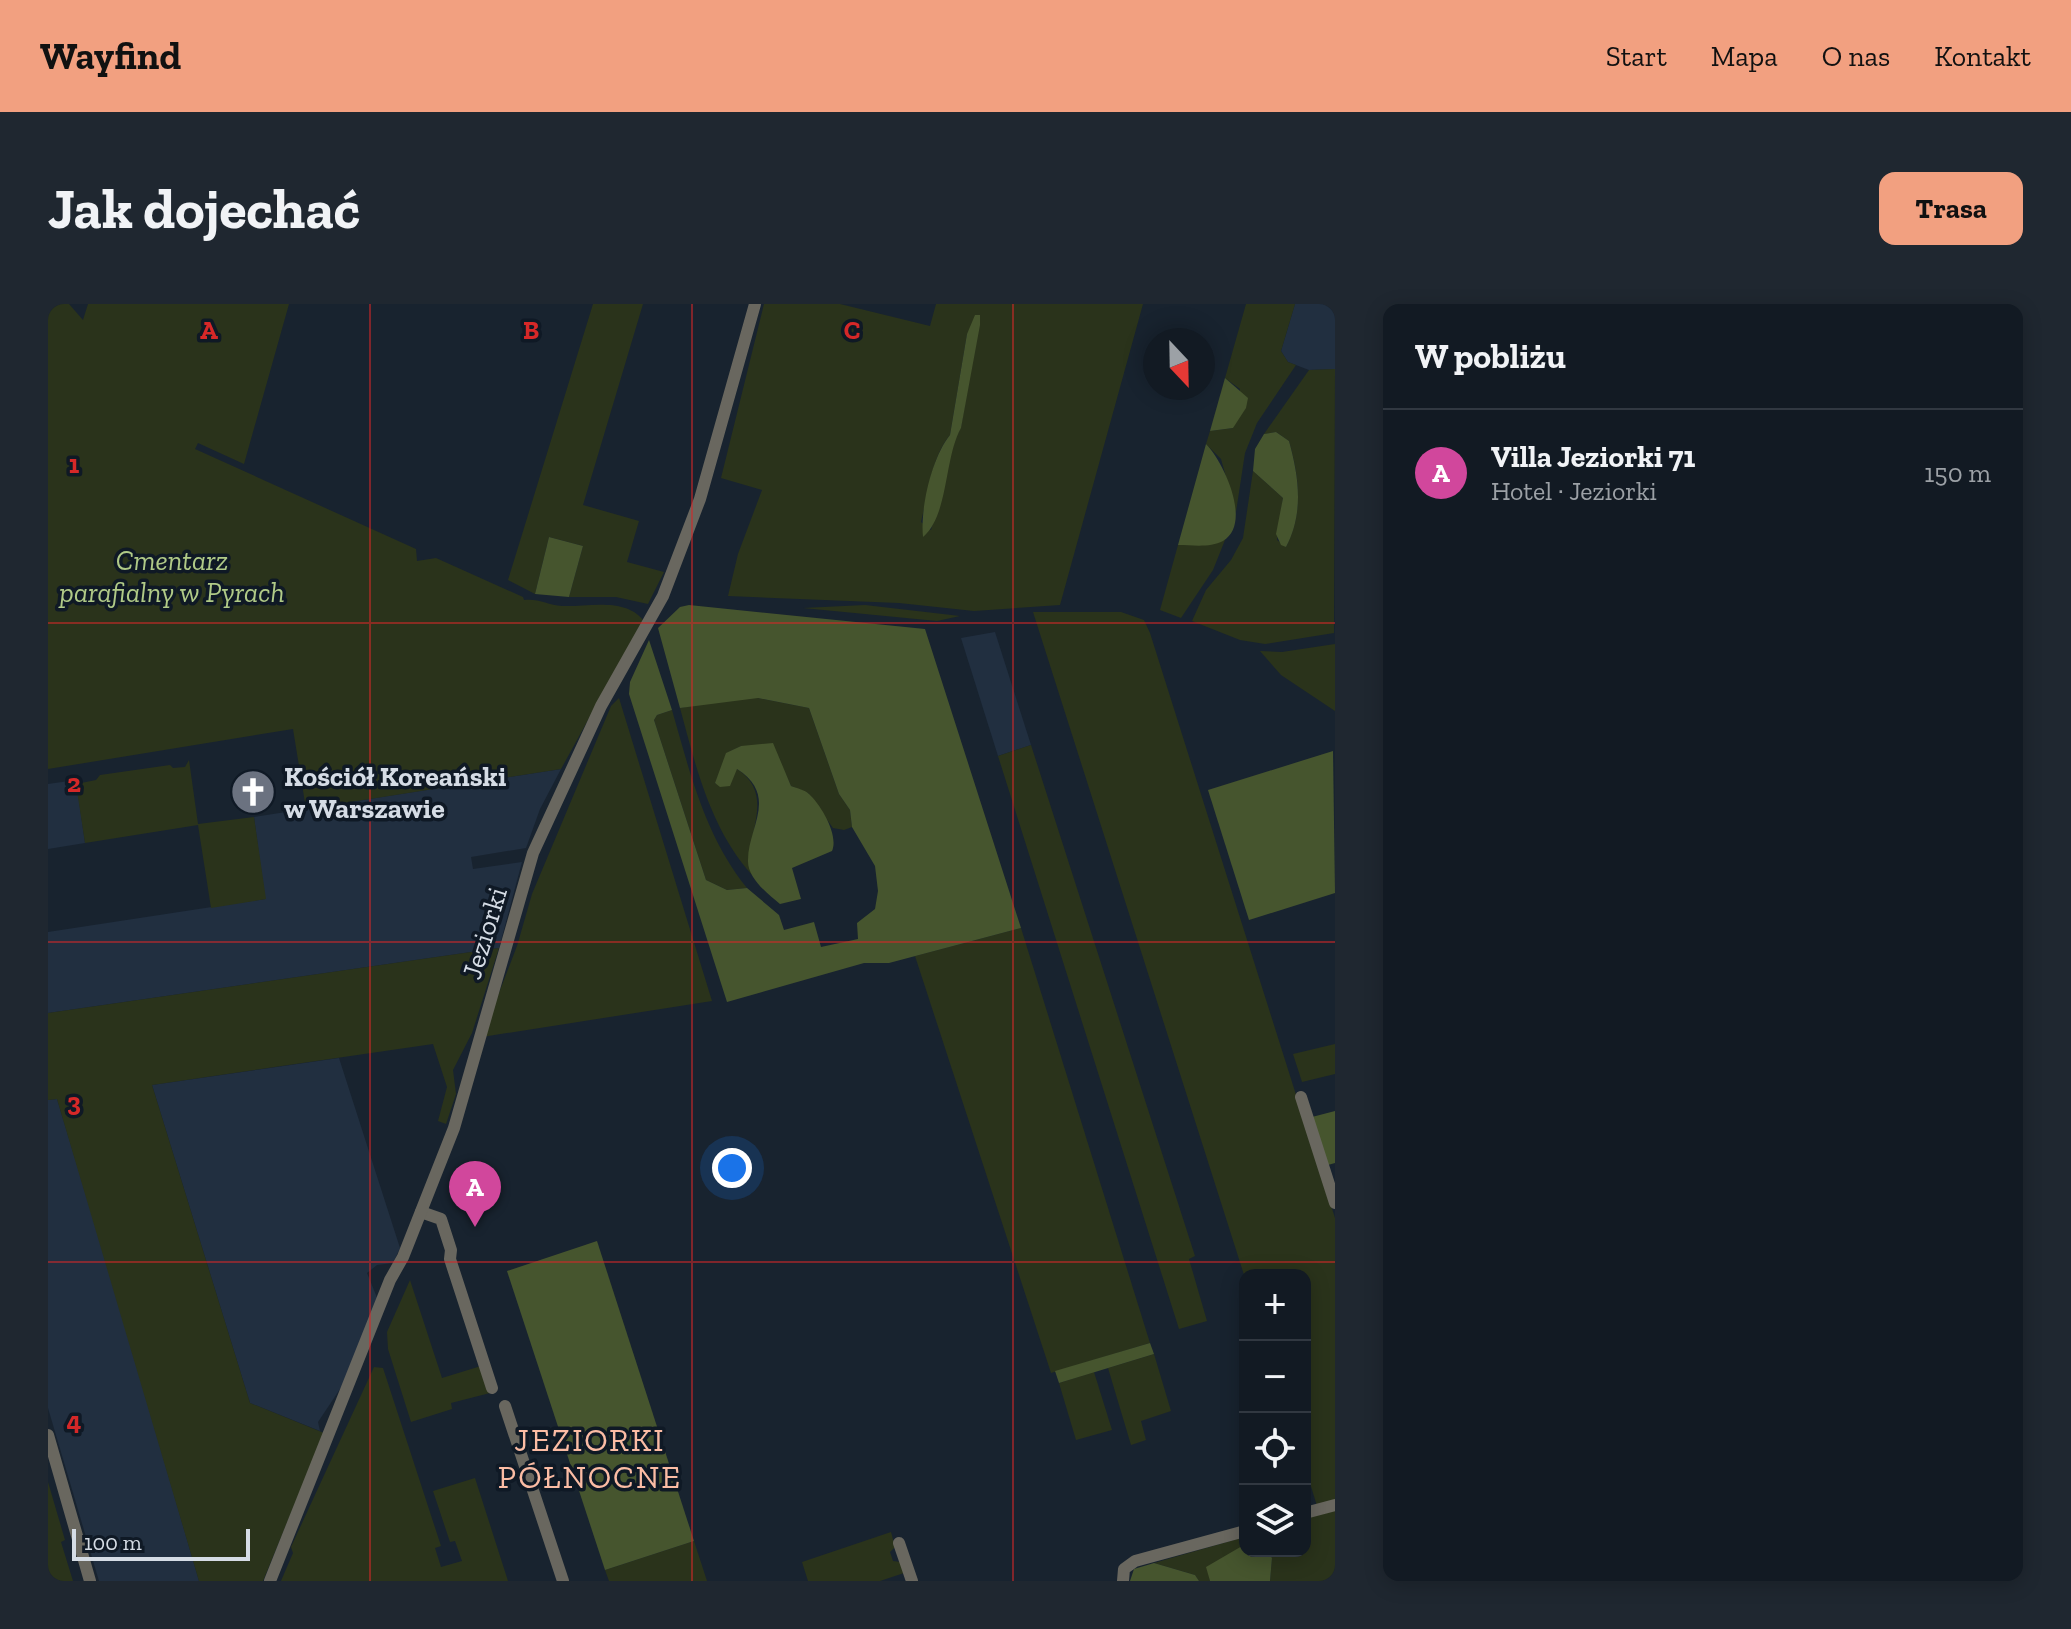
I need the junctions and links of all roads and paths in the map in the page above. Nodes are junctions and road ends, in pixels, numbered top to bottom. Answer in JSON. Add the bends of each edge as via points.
{"nodes":[{"id":1,"x":755,"y":304,"type":"edge"},
{"id":2,"x":1301,"y":1097,"type":"dead end"},
{"id":3,"x":1335,"y":1203,"type":"edge"},
{"id":4,"x":421,"y":1212,"type":"junction"},
{"id":5,"x":492,"y":1388,"type":"dead end"},
{"id":6,"x":505,"y":1406,"type":"dead end"},
{"id":7,"x":48,"y":1435,"type":"edge"},
{"id":8,"x":1335,"y":1505,"type":"edge"},
{"id":9,"x":1311,"y":1511,"type":"edge"},
{"id":10,"x":1239,"y":1533,"type":"edge"},
{"id":11,"x":899,"y":1543,"type":"dead end"},
{"id":12,"x":90,"y":1581,"type":"edge"},
{"id":13,"x":270,"y":1581,"type":"edge"},
{"id":14,"x":563,"y":1581,"type":"edge"},
{"id":15,"x":912,"y":1581,"type":"edge"},
{"id":16,"x":1123,"y":1581,"type":"edge"}],
"edges":[{"from":1,"to":4,"type":"street","name":"Jeziorki","via":[[717,447],[663,596],[601,706],[533,853],[454,1128]]},
{"from":2,"to":3,"type":"street"},
{"from":4,"to":5,"type":"street","via":[[441,1219]]},
{"from":4,"to":13,"type":"street","name":"Jeziorki"},
{"from":6,"to":14,"type":"street"},
{"from":7,"to":12,"type":"street"},
{"from":8,"to":9,"type":"street"},
{"from":10,"to":16,"type":"street","via":[[1135,1561],[1124,1569]]},
{"from":11,"to":15,"type":"street"}]}
